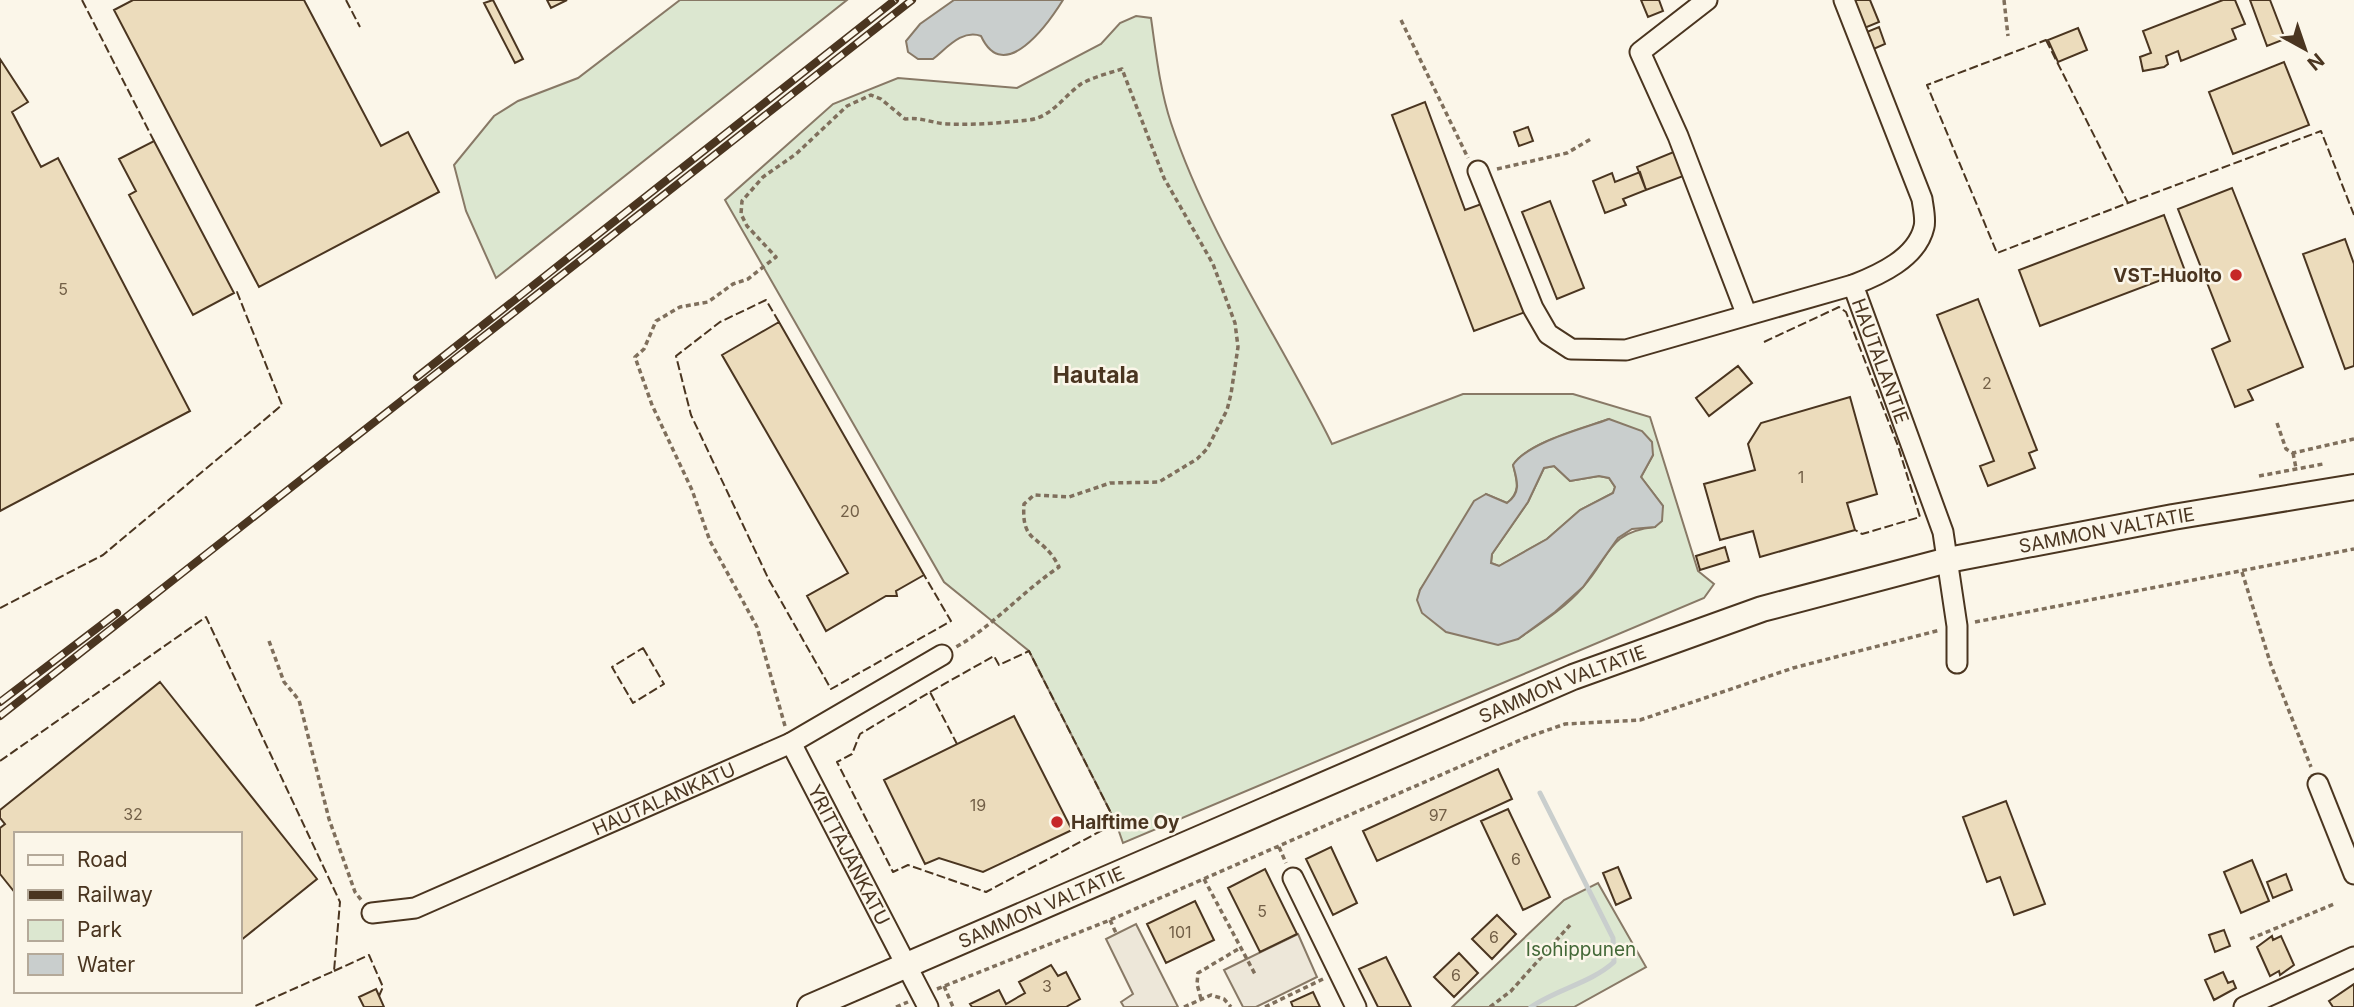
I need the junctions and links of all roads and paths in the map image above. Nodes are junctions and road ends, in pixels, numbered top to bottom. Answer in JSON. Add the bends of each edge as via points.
{"nodes":[{"id":1,"x":1707,"y":0,"type":"edge"},
{"id":2,"x":1844,"y":0,"type":"edge"},
{"id":3,"x":2004,"y":0,"type":"edge"},
{"id":4,"x":1401,"y":20,"type":"dead end"},
{"id":5,"x":2008,"y":36,"type":"dead end"},
{"id":6,"x":1591,"y":139,"type":"dead end"},
{"id":7,"x":1478,"y":171,"type":"junction"},
{"id":8,"x":1853,"y":285,"type":"junction"},
{"id":9,"x":1746,"y":313,"type":"junction"},
{"id":10,"x":2277,"y":423,"type":"dead end"},
{"id":11,"x":2354,"y":439,"type":"edge"},
{"id":12,"x":2293,"y":453,"type":"junction"},
{"id":13,"x":2323,"y":464,"type":"dead end"},
{"id":14,"x":2296,"y":468,"type":"junction"},
{"id":15,"x":2259,"y":476,"type":"dead end"},
{"id":16,"x":2354,"y":488,"type":"edge"},
{"id":17,"x":2354,"y":548,"type":"edge"},
{"id":18,"x":1948,"y":560,"type":"junction"},
{"id":19,"x":2242,"y":572,"type":"junction"},
{"id":20,"x":1957,"y":626,"type":"junction"},
{"id":21,"x":269,"y":641,"type":"dead end"},
{"id":22,"x":942,"y":655,"type":"joint"},
{"id":23,"x":1958,"y":663,"type":"dead end"},
{"id":24,"x":791,"y":743,"type":"junction"},
{"id":25,"x":2318,"y":784,"type":"joint"},
{"id":26,"x":2354,"y":874,"type":"edge"},
{"id":27,"x":1293,"y":878,"type":"dead end"},
{"id":28,"x":1204,"y":879,"type":"junction"},
{"id":29,"x":2334,"y":904,"type":"dead end"},
{"id":30,"x":372,"y":913,"type":"joint"},
{"id":31,"x":1110,"y":920,"type":"junction"},
{"id":32,"x":1570,"y":925,"type":"dead end"},
{"id":33,"x":1116,"y":933,"type":"dead end"},
{"id":34,"x":2250,"y":939,"type":"dead end"},
{"id":35,"x":1240,"y":948,"type":"junction"},
{"id":36,"x":2354,"y":957,"type":"edge"},
{"id":37,"x":907,"y":965,"type":"junction"},
{"id":38,"x":1339,"y":972,"type":"junction"},
{"id":39,"x":1256,"y":976,"type":"dead end"},
{"id":40,"x":944,"y":986,"type":"junction"},
{"id":41,"x":1202,"y":999,"type":"junction"},
{"id":42,"x":925,"y":1001,"type":"edge"},
{"id":43,"x":810,"y":1007,"type":"edge"},
{"id":44,"x":896,"y":1007,"type":"edge"},
{"id":45,"x":953,"y":1007,"type":"edge"},
{"id":46,"x":1184,"y":1007,"type":"edge"},
{"id":47,"x":1231,"y":1007,"type":"edge"},
{"id":48,"x":1265,"y":1007,"type":"edge"},
{"id":49,"x":1356,"y":1007,"type":"edge"},
{"id":50,"x":1490,"y":1007,"type":"edge"},
{"id":51,"x":2244,"y":1007,"type":"edge"}],
"edges":[{"from":1,"to":9,"type":"street","via":[[1640,52],[1678,136]]},
{"from":2,"to":8,"type":"street","name":"HAUTALANTIE","via":[[1922,198],[1924,226],[1910,250],[1883,274]]},
{"from":3,"to":5,"type":"path"},
{"from":4,"to":7,"type":"path"},
{"from":6,"to":7,"type":"path","via":[[1567,153]]},
{"from":7,"to":9,"type":"street","via":[[1533,308],[1548,334],[1571,349],[1626,350]]},
{"from":8,"to":9,"type":"street"},
{"from":8,"to":18,"type":"street","name":"HAUTALANTIE","via":[[1943,532]]},
{"from":10,"to":12,"type":"path"},
{"from":11,"to":12,"type":"path"},
{"from":12,"to":14,"type":"path"},
{"from":13,"to":14,"type":"path"},
{"from":14,"to":15,"type":"path"},
{"from":16,"to":18,"type":"main road","name":"SAMMON VALTATIE"},
{"from":17,"to":19,"type":"path"},
{"from":18,"to":20,"type":"street","name":"HAUTALANTIE"},
{"from":18,"to":37,"type":"main road","name":"SAMMON VALTATIE","via":[[1762,609],[1573,677]]},
{"from":19,"to":20,"type":"path"},
{"from":19,"to":25,"type":"path","via":[[2271,665]]},
{"from":20,"to":23,"type":"street","name":"HAUTALANTIE"},
{"from":20,"to":28,"type":"path","via":[[1793,668],[1640,720],[1565,724]]},
{"from":21,"to":30,"type":"path","via":[[284,682],[299,700],[349,878]]},
{"from":22,"to":24,"type":"street","name":"HAUTALANKATU"},
{"from":22,"to":24,"type":"path","via":[[974,637],[1059,567],[1050,548],[1027,534],[1024,504],[1034,495],[1069,497],[1110,483],[1159,482],[1182,470],[1207,449],[1231,394],[1237,335],[1218,275],[1173,197],[1122,69],[1084,82],[1060,104],[1029,120],[986,125],[905,119],[871,95],[847,106],[796,155],[763,177],[742,201],[741,214],[747,226],[776,257],[708,302],[680,307],[656,321],[644,349],[635,357],[710,541],[757,627]]},
{"from":24,"to":30,"type":"street","name":"HAUTALANKATU","via":[[415,908]]},
{"from":24,"to":37,"type":"street","name":"YRITTÄJÄNKATU"},
{"from":25,"to":26,"type":"street"},
{"from":27,"to":38,"type":"street"},
{"from":28,"to":31,"type":"path"},
{"from":28,"to":35,"type":"path"},
{"from":29,"to":34,"type":"path"},
{"from":31,"to":33,"type":"path"},
{"from":31,"to":40,"type":"path"},
{"from":32,"to":50,"type":"path","via":[[1511,991]]},
{"from":35,"to":39,"type":"path"},
{"from":35,"to":41,"type":"path","via":[[1198,973]]},
{"from":36,"to":51,"type":"street"},
{"from":37,"to":42,"type":"street","name":"YRITTÄJÄNKATU"},
{"from":37,"to":43,"type":"main road","name":"SAMMON VALTATIE"},
{"from":38,"to":48,"type":"path"},
{"from":38,"to":49,"type":"street"},
{"from":40,"to":42,"type":"path"},
{"from":40,"to":45,"type":"path"},
{"from":41,"to":46,"type":"path"},
{"from":41,"to":47,"type":"path","via":[[1211,995]]},
{"from":42,"to":44,"type":"path"}]}
